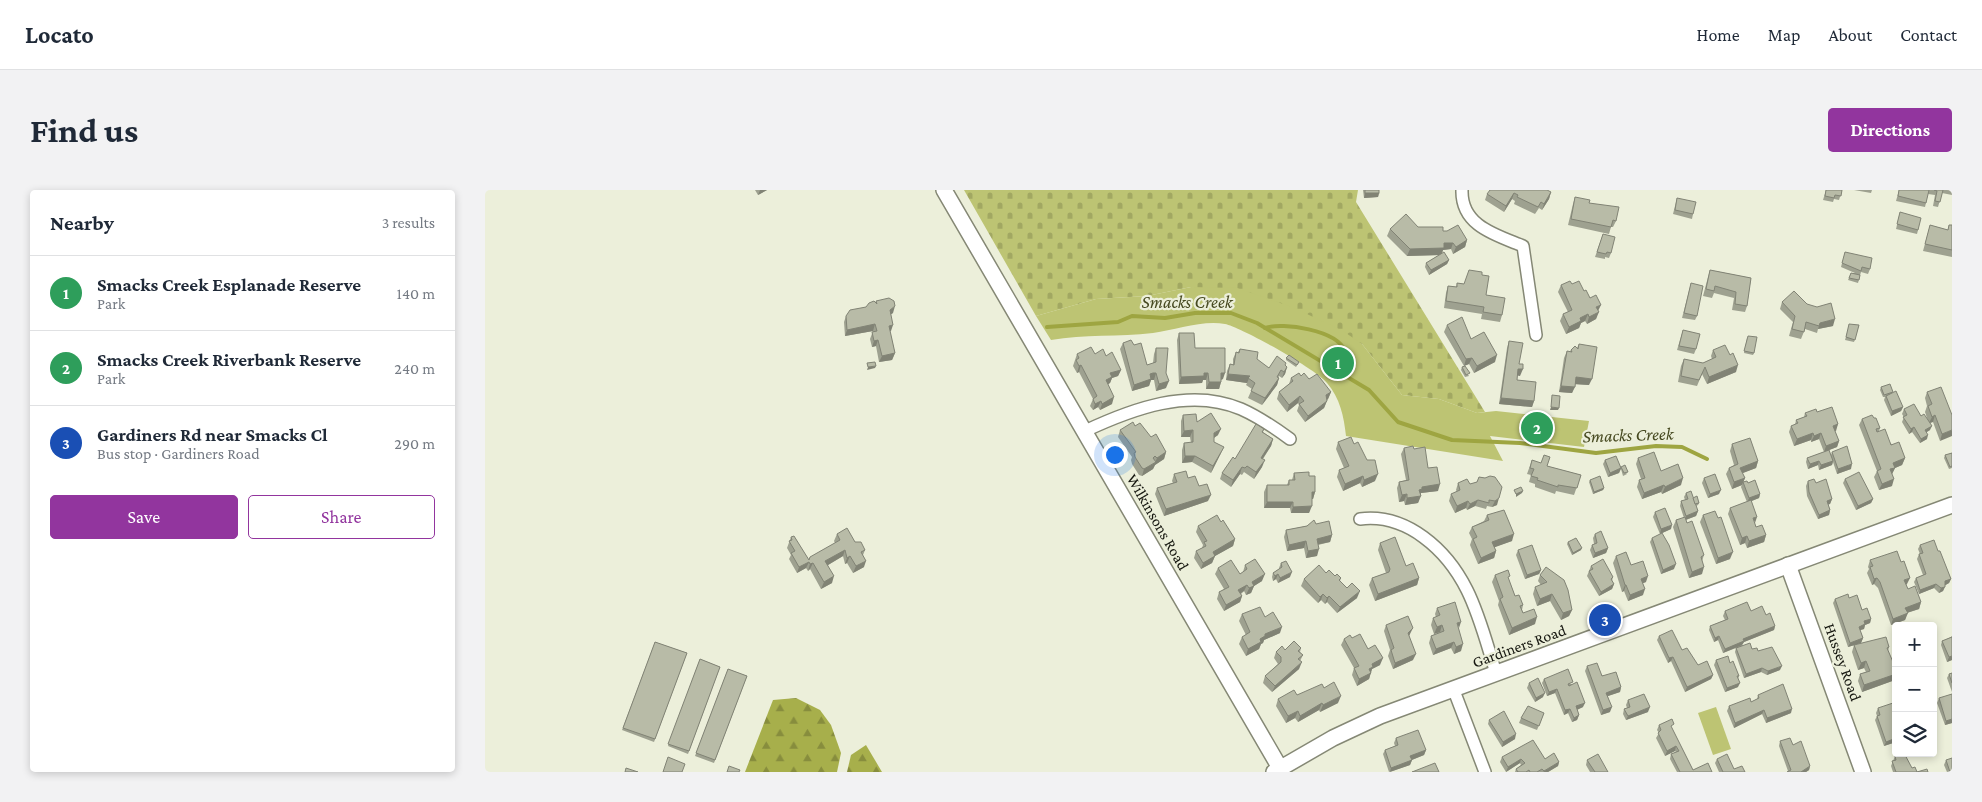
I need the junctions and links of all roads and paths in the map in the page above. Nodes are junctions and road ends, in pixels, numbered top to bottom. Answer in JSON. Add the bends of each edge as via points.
{"nodes":[{"id":1,"x":943,"y":190,"type":"edge"},
{"id":2,"x":1463,"y":190,"type":"edge"},
{"id":3,"x":1536,"y":334,"type":"dead end"},
{"id":4,"x":1085,"y":431,"type":"junction"},
{"id":5,"x":1290,"y":439,"type":"dead end"},
{"id":6,"x":1952,"y":505,"type":"edge"},
{"id":7,"x":1360,"y":518,"type":"dead end"},
{"id":8,"x":1788,"y":565,"type":"junction"},
{"id":9,"x":1496,"y":673,"type":"junction"},
{"id":10,"x":1453,"y":688,"type":"junction"},
{"id":11,"x":1277,"y":770,"type":"edge"},
{"id":12,"x":1485,"y":772,"type":"edge"},
{"id":13,"x":1863,"y":772,"type":"edge"}],
"edges":[{"from":1,"to":4,"type":"street","name":"Wilkinsons Road"},
{"from":2,"to":3,"type":"street","via":[[1466,211],[1472,220],[1491,233],[1523,246]]},
{"from":4,"to":5,"type":"street","via":[[1159,404],[1199,399],[1241,409]]},
{"from":4,"to":11,"type":"street","name":"Wilkinsons Road"},
{"from":6,"to":8,"type":"street","name":"Gardiners Road"},
{"from":7,"to":9,"type":"street","via":[[1378,517],[1399,523],[1423,537],[1446,558],[1467,590]]},
{"from":8,"to":9,"type":"street","name":"Gardiners Road"},
{"from":8,"to":13,"type":"street","name":"Hussey Road"},
{"from":9,"to":10,"type":"street","name":"Gardiners Road"},
{"from":10,"to":11,"type":"street","name":"Gardiners Road","via":[[1349,730]]},
{"from":10,"to":12,"type":"street"}]}
